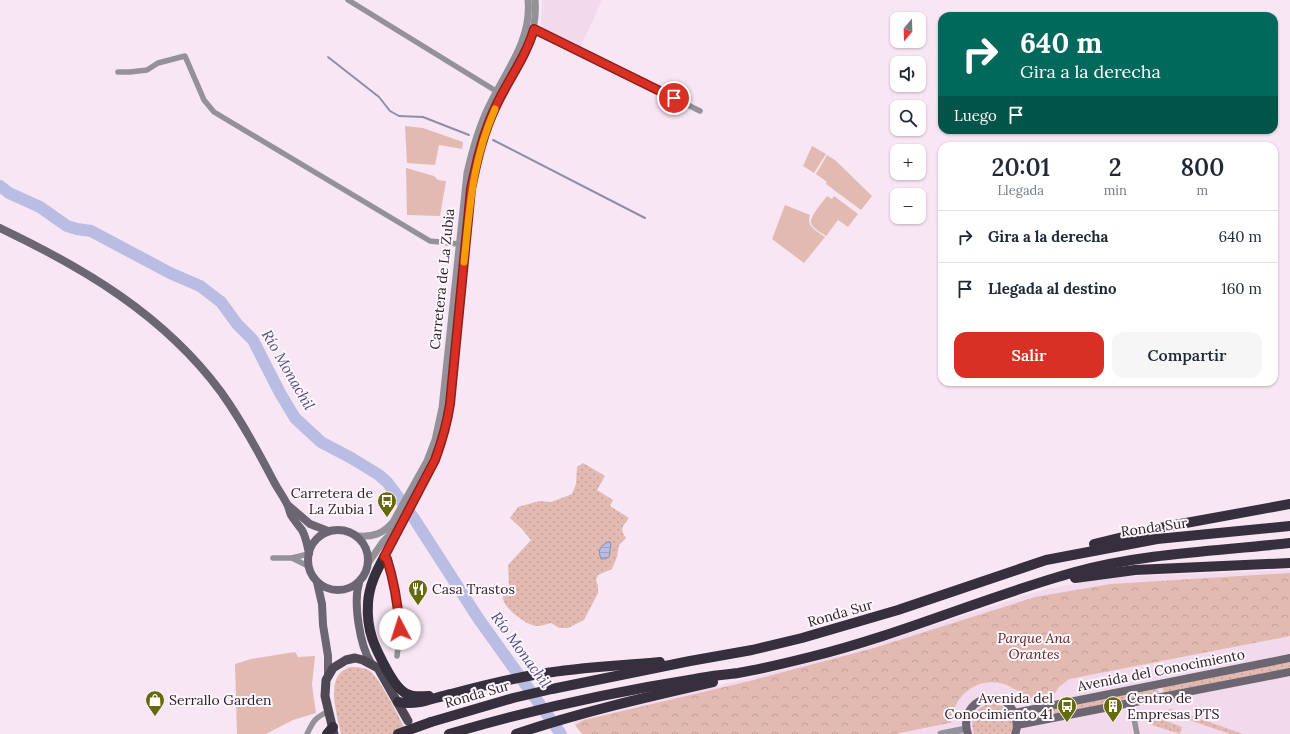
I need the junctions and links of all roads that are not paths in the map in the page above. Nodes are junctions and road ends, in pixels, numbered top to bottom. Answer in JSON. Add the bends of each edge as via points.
{"nodes":[{"id":1,"x":348,"y":0,"type":"edge"},
{"id":2,"x":528,"y":0,"type":"edge"},
{"id":3,"x":535,"y":0,"type":"edge"},
{"id":4,"x":534,"y":29,"type":"junction"},
{"id":5,"x":118,"y":72,"type":"dead end"},
{"id":6,"x":496,"y":91,"type":"junction"},
{"id":7,"x":700,"y":111,"type":"dead end"},
{"id":8,"x":0,"y":228,"type":"edge"},
{"id":9,"x":459,"y":244,"type":"junction"},
{"id":10,"x":286,"y":503,"type":"junction"},
{"id":11,"x":1290,"y":504,"type":"edge"},
{"id":12,"x":401,"y":517,"type":"junction"},
{"id":13,"x":1290,"y":526,"type":"edge"},
{"id":14,"x":328,"y":531,"type":"junction"},
{"id":15,"x":358,"y":536,"type":"junction"},
{"id":16,"x":1290,"y":543,"type":"edge"},
{"id":17,"x":308,"y":553,"type":"junction"},
{"id":18,"x":384,"y":557,"type":"junction"},
{"id":19,"x":273,"y":558,"type":"dead end"},
{"id":20,"x":292,"y":558,"type":"junction"},
{"id":21,"x":1046,"y":560,"type":"junction"},
{"id":22,"x":369,"y":562,"type":"junction"},
{"id":23,"x":1290,"y":563,"type":"edge"},
{"id":24,"x":308,"y":566,"type":"junction"},
{"id":25,"x":1060,"y":577,"type":"junction"},
{"id":26,"x":316,"y":581,"type":"junction"},
{"id":27,"x":358,"y":583,"type":"junction"},
{"id":28,"x":397,"y":656,"type":"dead end"},
{"id":29,"x":1290,"y":658,"type":"edge"},
{"id":30,"x":690,"y":661,"type":"junction"},
{"id":31,"x":371,"y":663,"type":"junction"},
{"id":32,"x":1290,"y":672,"type":"edge"},
{"id":33,"x":738,"y":673,"type":"junction"},
{"id":34,"x":328,"y":675,"type":"junction"},
{"id":35,"x":441,"y":696,"type":"junction"},
{"id":36,"x":398,"y":702,"type":"junction"},
{"id":37,"x":1131,"y":703,"type":"junction"},
{"id":38,"x":328,"y":712,"type":"junction"},
{"id":39,"x":1014,"y":713,"type":"junction"},
{"id":40,"x":408,"y":721,"type":"dead end"},
{"id":41,"x":1017,"y":725,"type":"junction"},
{"id":42,"x":967,"y":731,"type":"edge"},
{"id":43,"x":331,"y":732,"type":"edge"},
{"id":44,"x":306,"y":734,"type":"edge"},
{"id":45,"x":398,"y":734,"type":"edge"},
{"id":46,"x":449,"y":734,"type":"edge"},
{"id":47,"x":516,"y":734,"type":"edge"},
{"id":48,"x":940,"y":734,"type":"edge"},
{"id":49,"x":1014,"y":734,"type":"edge"},
{"id":50,"x":1138,"y":734,"type":"edge"}],
"edges":[{"from":1,"to":6,"type":"street"},
{"from":2,"to":6,"type":"street","name":"Carretera de La Zubia","via":[[524,38]]},
{"from":3,"to":4,"type":"street","name":"Carretera de La Zubia"},
{"from":4,"to":7,"type":"street"},
{"from":4,"to":12,"type":"street","name":"Carretera de La Zubia","via":[[525,53],[496,107],[478,156],[471,189],[447,423],[435,460],[412,503]]},
{"from":5,"to":9,"type":"street","via":[[147,70],[158,63],[185,56],[204,100],[214,112],[430,241]]},
{"from":6,"to":9,"type":"street","name":"Carretera de La Zubia","via":[[478,131],[472,152],[465,187]]},
{"from":8,"to":10,"type":"main road","via":[[56,256],[108,287],[152,319],[178,342],[237,415]]},
{"from":9,"to":12,"type":"street","name":"Carretera de La Zubia","via":[[439,425],[427,461],[407,496]]},
{"from":10,"to":14,"type":"main road","via":[[310,524]]},
{"from":10,"to":17,"type":"main road","via":[[305,537]]},
{"from":11,"to":21,"type":"highway","via":[[1164,527],[1058,553]]},
{"from":12,"to":15,"type":"street","name":"Carretera de La Zubia","via":[[379,535]]},
{"from":12,"to":18,"type":"street","name":"Carretera de La Zubia","via":[[398,532]]},
{"from":12,"to":22,"type":"street","name":"Carretera de La Zubia"},
{"from":13,"to":21,"type":"highway","name":"Ronda Sur","via":[[1157,539]]},
{"from":14,"to":15,"type":"main road","via":[[343,530]]},
{"from":14,"to":17,"type":"main road","via":[[315,541]]},
{"from":15,"to":22,"type":"main road","via":[[366,548]]},
{"from":16,"to":25,"type":"highway","name":"Ronda Sur","via":[[1139,559]]},
{"from":17,"to":20,"type":"street"},
{"from":17,"to":24,"type":"main road"},
{"from":18,"to":28,"type":"street","via":[[390,568],[398,607],[400,629]]},
{"from":18,"to":35,"type":"highway","via":[[374,575],[368,602],[368,617],[374,645],[400,690],[411,696]]},
{"from":19,"to":20,"type":"street"},
{"from":20,"to":24,"type":"street"},
{"from":21,"to":30,"type":"highway","name":"Ronda Sur","via":[[850,625],[752,650]]},
{"from":22,"to":27,"type":"main road","via":[[366,574]]},
{"from":23,"to":25,"type":"highway","via":[[1135,570],[1076,578]]},
{"from":24,"to":26,"type":"main road"},
{"from":25,"to":33,"type":"highway","name":"Ronda Sur","via":[[848,647]]},
{"from":26,"to":27,"type":"main road","via":[[326,588],[338,590]]},
{"from":26,"to":34,"type":"main road","via":[[322,604]]},
{"from":27,"to":31,"type":"main road","via":[[356,599],[361,633],[365,654]]},
{"from":29,"to":39,"type":"main road","name":"Avenida del Conocimiento"},
{"from":30,"to":35,"type":"highway","via":[[666,661],[541,674]]},
{"from":30,"to":45,"type":"highway","name":"Ronda Sur","bridge":true,"via":[[513,698]]},
{"from":31,"to":34,"type":"main road","via":[[355,658],[346,660],[333,668]]},
{"from":31,"to":36,"type":"main road","via":[[378,668]]},
{"from":32,"to":37,"type":"main road","name":"Avenida del Conocimiento"},
{"from":33,"to":46,"type":"highway","name":"Ronda Sur","via":[[697,678],[563,704]]},
{"from":33,"to":47,"type":"highway","via":[[727,679],[625,702]]},
{"from":34,"to":38,"type":"main road","via":[[324,688]]},
{"from":35,"to":36,"type":"highway","via":[[410,704]]},
{"from":36,"to":40,"type":"main road"},
{"from":37,"to":41,"type":"main road","name":"Avenida del Conocimiento"},
{"from":37,"to":50,"type":"street"},
{"from":38,"to":43,"type":"main road"},
{"from":38,"to":44,"type":"street","via":[[318,717]]},
{"from":39,"to":41,"type":"main road"},
{"from":39,"to":42,"type":"main road","via":[[1012,708],[1000,699],[983,699],[969,711],[966,720]]},
{"from":41,"to":49,"type":"main road"},
{"from":42,"to":48,"type":"street"}]}
